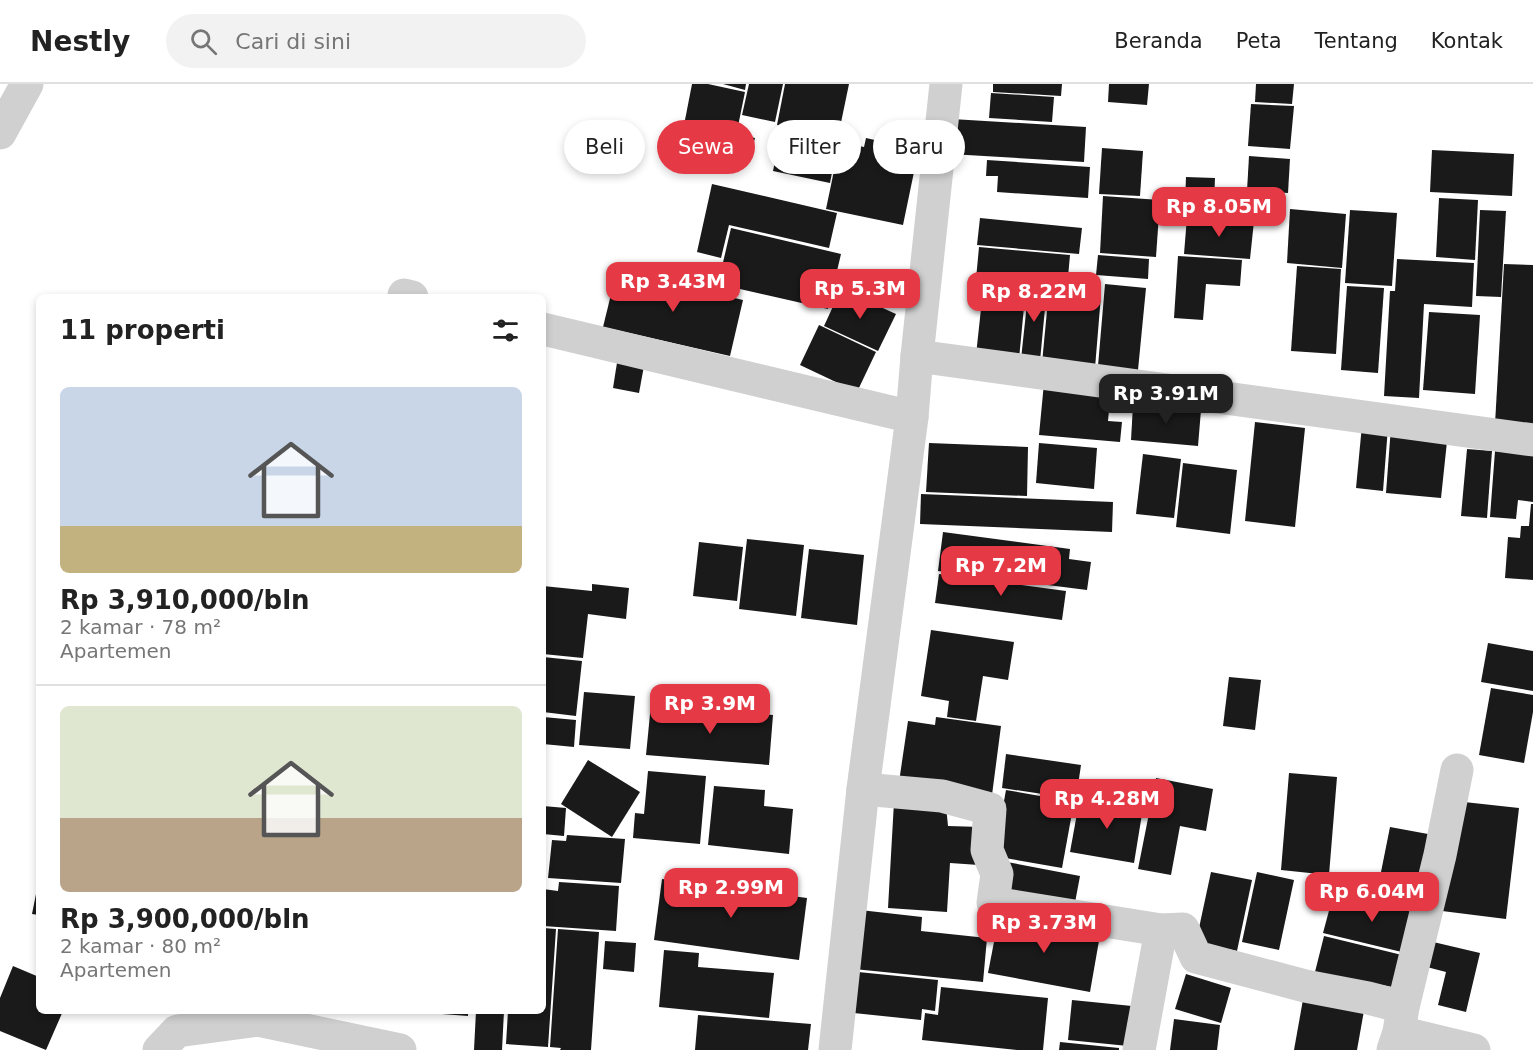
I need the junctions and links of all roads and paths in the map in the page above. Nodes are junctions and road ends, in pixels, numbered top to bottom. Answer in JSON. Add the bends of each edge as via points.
{"nodes":[{"id":1,"x":27,"y":84,"type":"edge"},
{"id":2,"x":946,"y":84,"type":"edge"},
{"id":3,"x":0,"y":133,"type":"edge"},
{"id":4,"x":546,"y":329,"type":"edge"},
{"id":5,"x":917,"y":356,"type":"junction"},
{"id":6,"x":912,"y":417,"type":"junction"},
{"id":7,"x":1533,"y":440,"type":"edge"},
{"id":8,"x":1457,"y":770,"type":"dead end"},
{"id":9,"x":863,"y":789,"type":"junction"},
{"id":10,"x":1161,"y":930,"type":"junction"},
{"id":11,"x":253,"y":1016,"type":"edge"},
{"id":12,"x":1398,"y":1030,"type":"edge"},
{"id":13,"x":176,"y":1031,"type":"edge"},
{"id":14,"x":356,"y":1045,"type":"edge"},
{"id":15,"x":400,"y":1050,"type":"edge"},
{"id":16,"x":835,"y":1050,"type":"edge"},
{"id":17,"x":1139,"y":1050,"type":"edge"},
{"id":18,"x":1474,"y":1050,"type":"edge"}],
"edges":[{"from":1,"to":3,"type":"street"},
{"from":2,"to":5,"type":"street"},
{"from":4,"to":6,"type":"street"},
{"from":5,"to":6,"type":"street"},
{"from":5,"to":7,"type":"street"},
{"from":6,"to":9,"type":"street"},
{"from":8,"to":12,"type":"street"},
{"from":9,"to":10,"type":"street","via":[[942,796],[990,809],[987,850],[997,874],[993,903]]},
{"from":9,"to":16,"type":"street"},
{"from":10,"to":12,"type":"street","via":[[1183,928],[1196,957],[1368,998]]},
{"from":10,"to":17,"type":"street"},
{"from":11,"to":13,"type":"street"},
{"from":11,"to":14,"type":"street"},
{"from":12,"to":18,"type":"street"},
{"from":14,"to":15,"type":"street"}]}
